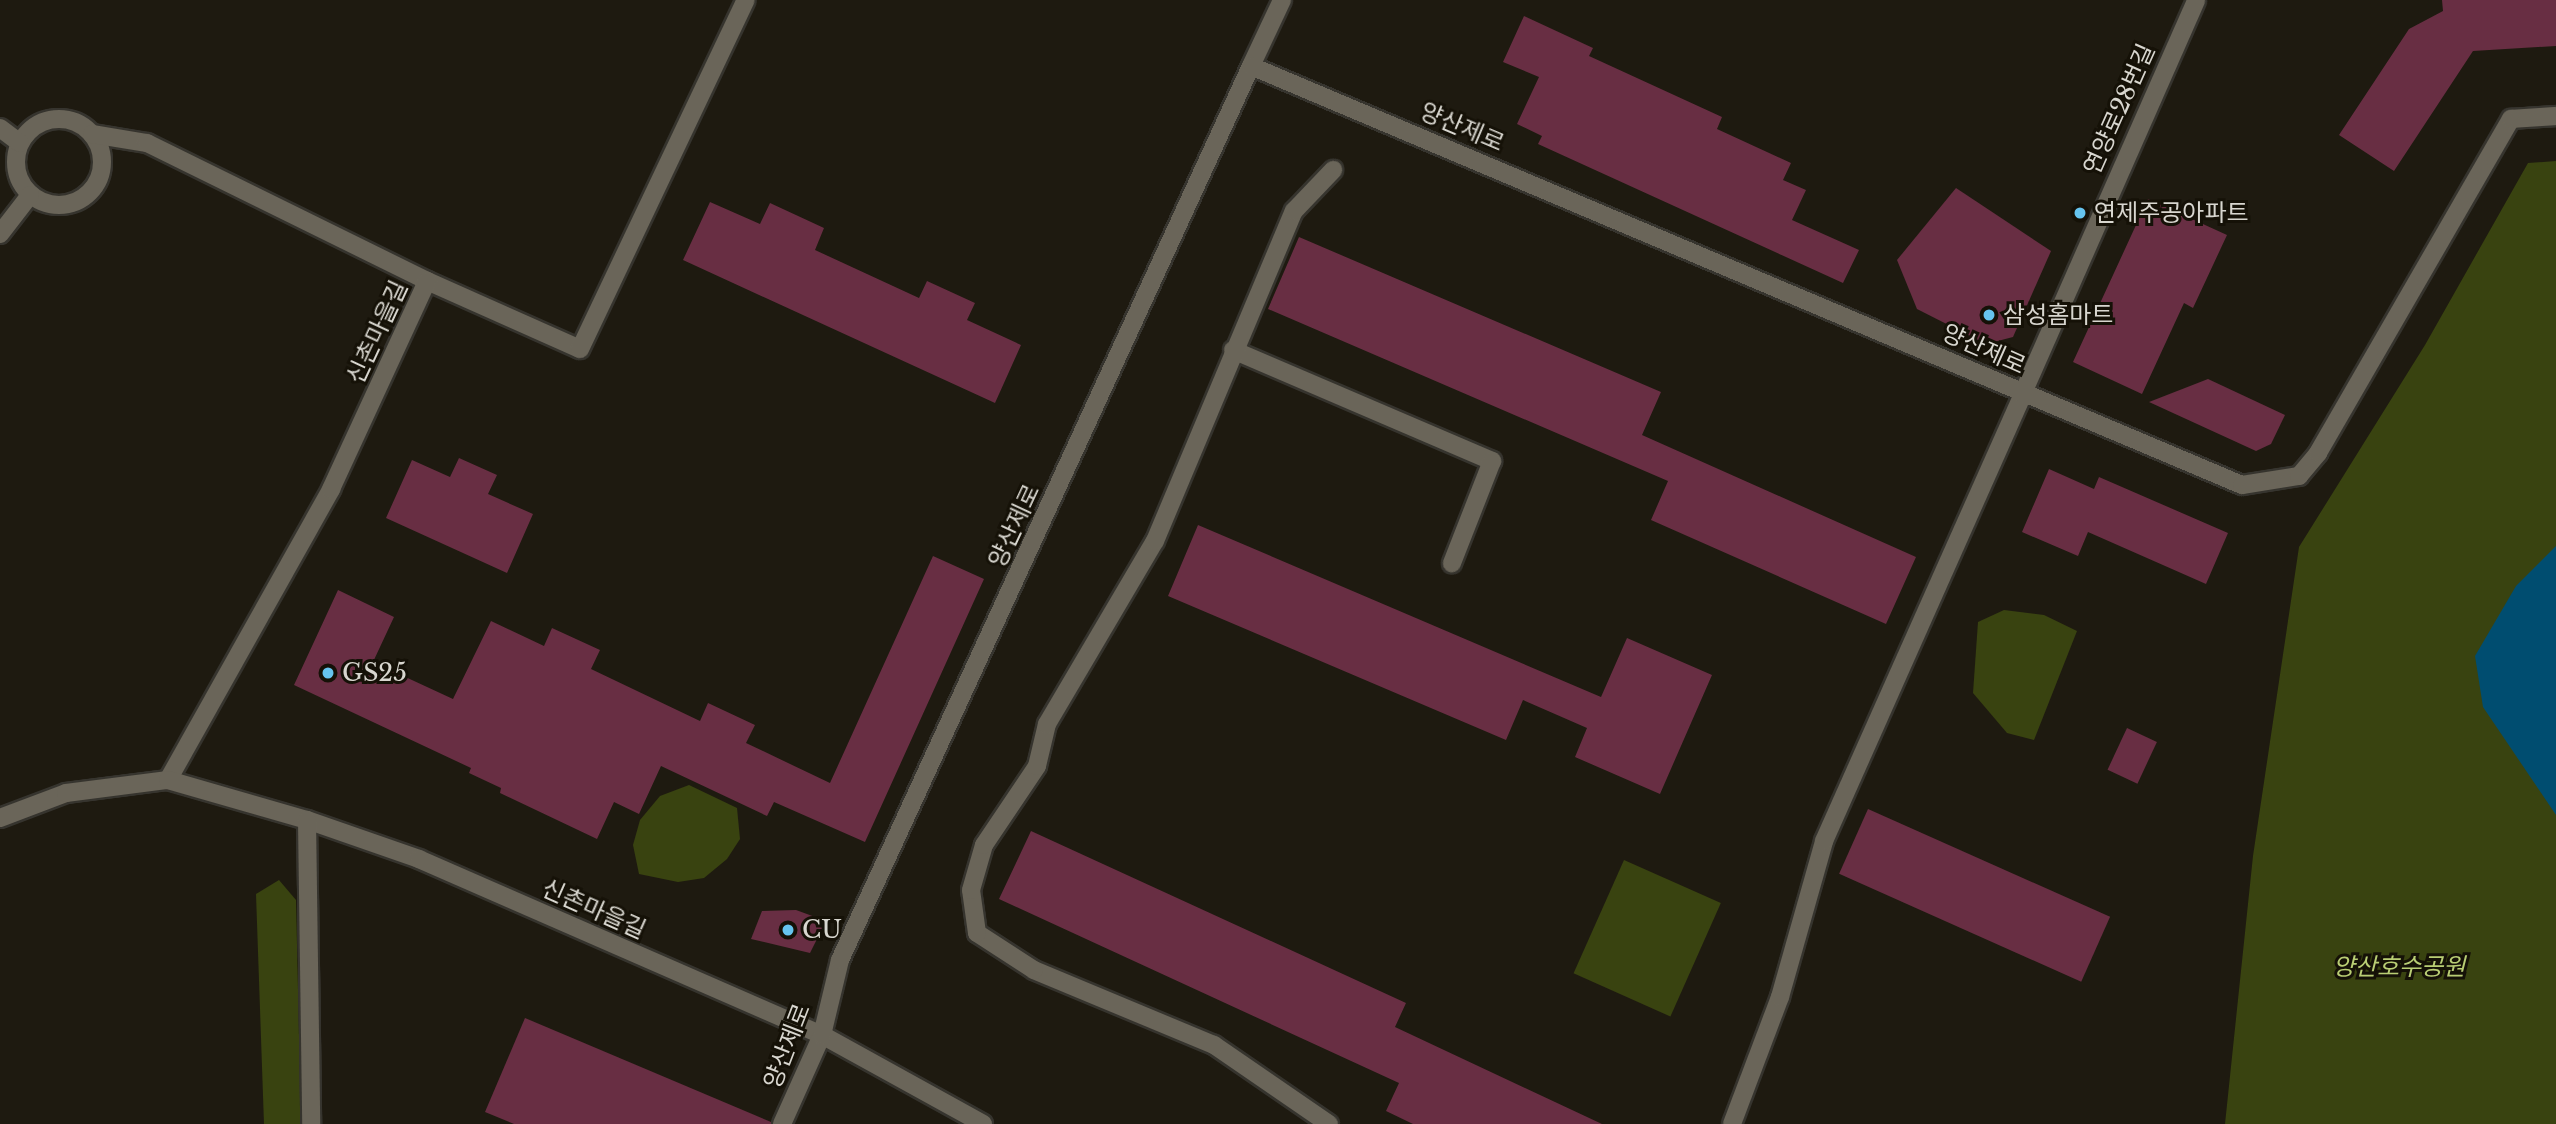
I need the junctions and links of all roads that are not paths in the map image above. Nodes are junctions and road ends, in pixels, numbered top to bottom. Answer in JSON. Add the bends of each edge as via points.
{"nodes":[{"id":1,"x":746,"y":0,"type":"edge"},
{"id":2,"x":1282,"y":0,"type":"edge"},
{"id":3,"x":2196,"y":0,"type":"edge"},
{"id":4,"x":1251,"y":66,"type":"junction"},
{"id":5,"x":2556,"y":116,"type":"edge"},
{"id":6,"x":0,"y":128,"type":"edge"},
{"id":7,"x":92,"y":134,"type":"junction"},
{"id":8,"x":20,"y":143,"type":"junction"},
{"id":9,"x":1333,"y":170,"type":"dead end"},
{"id":10,"x":30,"y":195,"type":"junction"},
{"id":11,"x":0,"y":234,"type":"edge"},
{"id":12,"x":427,"y":281,"type":"junction"},
{"id":13,"x":1233,"y":350,"type":"junction"},
{"id":14,"x":2023,"y":393,"type":"junction"},
{"id":15,"x":1452,"y":563,"type":"dead end"},
{"id":16,"x":168,"y":780,"type":"junction"},
{"id":17,"x":0,"y":818,"type":"edge"},
{"id":18,"x":307,"y":820,"type":"junction"},
{"id":19,"x":822,"y":1035,"type":"junction"},
{"id":20,"x":311,"y":1124,"type":"edge"},
{"id":21,"x":782,"y":1124,"type":"edge"},
{"id":22,"x":983,"y":1124,"type":"edge"},
{"id":23,"x":1329,"y":1124,"type":"edge"},
{"id":24,"x":1732,"y":1124,"type":"edge"}],
"edges":[{"from":1,"to":12,"type":"street","name":"신촌마을길","via":[[580,349]]},
{"from":2,"to":4,"type":"street"},
{"from":3,"to":14,"type":"street","name":"연양로28번길"},
{"from":4,"to":14,"type":"street","name":"양산제로"},
{"from":4,"to":19,"type":"street","name":"양산제로","via":[[840,960]]},
{"from":5,"to":14,"type":"street","name":"양산제로","via":[[2511,119],[2318,453],[2299,476],[2242,485]]},
{"from":6,"to":8,"type":"street"},
{"from":7,"to":8,"type":"street","via":[[67,119],[53,119],[28,132]]},
{"from":7,"to":10,"type":"street","via":[[104,160],[95,188],[84,199],[56,206]]},
{"from":7,"to":12,"type":"street","via":[[147,143]]},
{"from":8,"to":10,"type":"street","via":[[16,171]]},
{"from":9,"to":13,"type":"street","via":[[1294,211]]},
{"from":10,"to":11,"type":"street"},
{"from":12,"to":16,"type":"street","name":"신촌마을길","via":[[331,489]]},
{"from":13,"to":15,"type":"street","via":[[1492,461]]},
{"from":13,"to":23,"type":"street","via":[[1155,541],[1047,724],[1037,766],[984,845],[971,890],[977,933],[1023,963],[1214,1045]]},
{"from":14,"to":24,"type":"street","name":"연양로28번길","via":[[1824,841],[1780,997]]},
{"from":16,"to":17,"type":"street","name":"신촌마을길","via":[[66,793]]},
{"from":16,"to":18,"type":"street","name":"신촌마을길"},
{"from":18,"to":19,"type":"street","name":"신촌마을길","via":[[419,859]]},
{"from":18,"to":20,"type":"street"},
{"from":19,"to":21,"type":"street","name":"양산제로"},
{"from":19,"to":22,"type":"street","name":"신촌마을길"}]}
